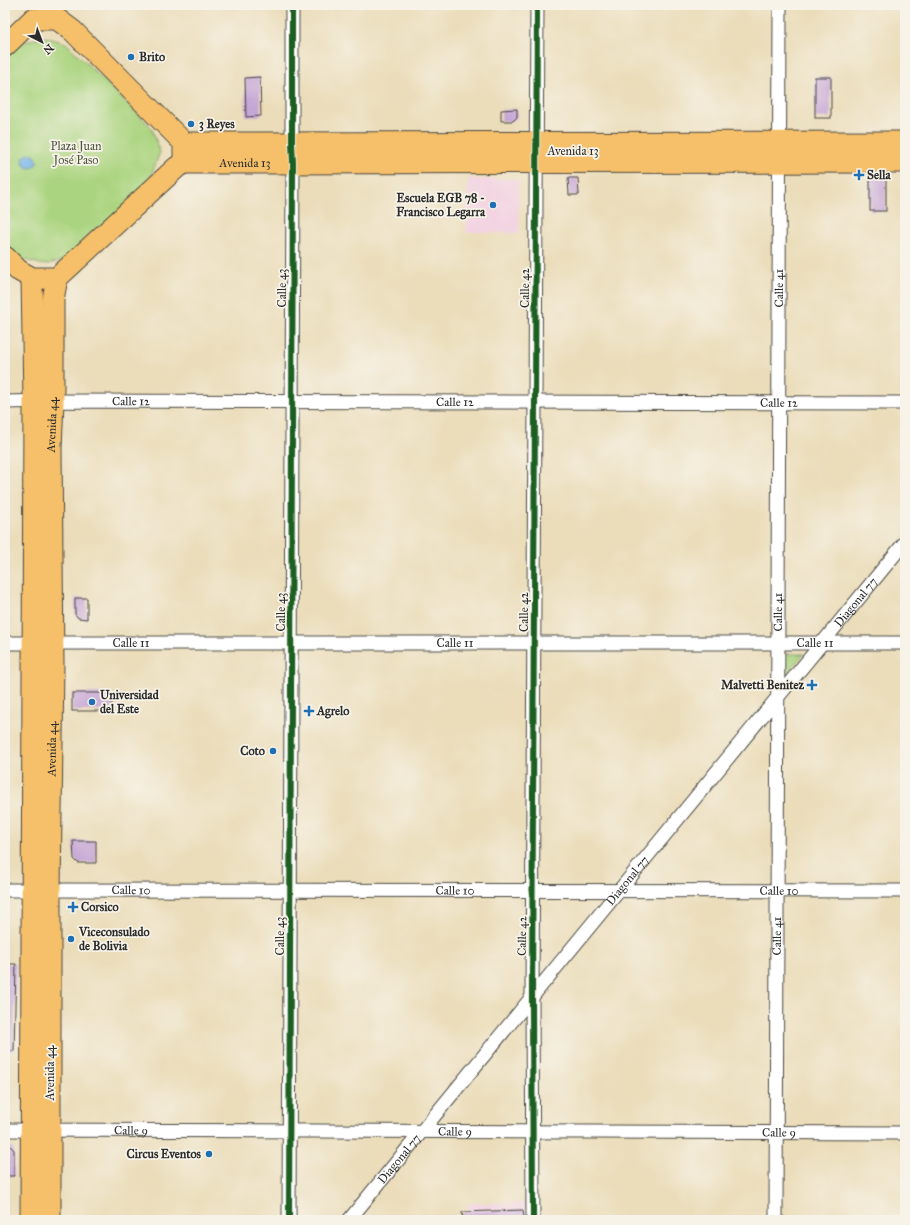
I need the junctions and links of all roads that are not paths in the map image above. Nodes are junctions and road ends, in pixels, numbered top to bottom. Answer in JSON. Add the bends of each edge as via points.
{"nodes":[{"id":1,"x":292,"y":5,"type":"edge"},
{"id":2,"x":537,"y":5,"type":"edge"},
{"id":3,"x":780,"y":5,"type":"edge"},
{"id":4,"x":33,"y":12,"type":"edge"},
{"id":5,"x":57,"y":12,"type":"edge"},
{"id":6,"x":5,"y":46,"type":"edge"},
{"id":7,"x":905,"y":142,"type":"edge"},
{"id":8,"x":780,"y":152,"type":"junction"},
{"id":9,"x":184,"y":153,"type":"junction"},
{"id":10,"x":293,"y":153,"type":"junction"},
{"id":11,"x":537,"y":153,"type":"junction"},
{"id":12,"x":905,"y":162,"type":"edge"},
{"id":13,"x":5,"y":257,"type":"edge"},
{"id":14,"x":32,"y":278,"type":"junction"},
{"id":15,"x":57,"y":278,"type":"junction"},
{"id":16,"x":5,"y":402,"type":"edge"},
{"id":17,"x":43,"y":402,"type":"junction"},
{"id":18,"x":293,"y":402,"type":"junction"},
{"id":19,"x":535,"y":402,"type":"junction"},
{"id":20,"x":778,"y":402,"type":"junction"},
{"id":21,"x":905,"y":403,"type":"edge"},
{"id":22,"x":905,"y":542,"type":"edge"},
{"id":23,"x":5,"y":643,"type":"edge"},
{"id":24,"x":43,"y":643,"type":"junction"},
{"id":25,"x":292,"y":643,"type":"junction"},
{"id":26,"x":535,"y":643,"type":"junction"},
{"id":27,"x":778,"y":643,"type":"junction"},
{"id":28,"x":822,"y":643,"type":"junction"},
{"id":29,"x":905,"y":644,"type":"edge"},
{"id":30,"x":777,"y":698,"type":"junction"},
{"id":31,"x":5,"y":890,"type":"edge"},
{"id":32,"x":41,"y":890,"type":"junction"},
{"id":33,"x":291,"y":890,"type":"junction"},
{"id":34,"x":534,"y":890,"type":"junction"},
{"id":35,"x":618,"y":890,"type":"junction"},
{"id":36,"x":777,"y":891,"type":"junction"},
{"id":37,"x":905,"y":891,"type":"edge"},
{"id":38,"x":532,"y":997,"type":"junction"},
{"id":39,"x":5,"y":1130,"type":"edge"},
{"id":40,"x":41,"y":1130,"type":"junction"},
{"id":41,"x":290,"y":1132,"type":"junction"},
{"id":42,"x":422,"y":1132,"type":"junction"},
{"id":43,"x":533,"y":1132,"type":"junction"},
{"id":44,"x":776,"y":1133,"type":"junction"},
{"id":45,"x":905,"y":1133,"type":"edge"},
{"id":46,"x":31,"y":1220,"type":"edge"},
{"id":47,"x":50,"y":1220,"type":"edge"},
{"id":48,"x":289,"y":1220,"type":"edge"},
{"id":49,"x":349,"y":1220,"type":"edge"},
{"id":50,"x":533,"y":1220,"type":"edge"},
{"id":51,"x":776,"y":1220,"type":"edge"}],
"edges":[{"from":1,"to":10,"type":"street","name":"Calle 43"},
{"from":2,"to":11,"type":"street","name":"Calle 42"},
{"from":3,"to":8,"type":"street","name":"Calle 41"},
{"from":4,"to":5,"type":"main road"},
{"from":4,"to":6,"type":"main road"},
{"from":5,"to":9,"type":"main road"},
{"from":7,"to":8,"type":"main road","name":"Avenida 13"},
{"from":8,"to":11,"type":"main road","name":"Avenida 13"},
{"from":8,"to":12,"type":"main road","name":"Avenida 13"},
{"from":8,"to":20,"type":"street","name":"Calle 41"},
{"from":9,"to":10,"type":"main road","name":"Avenida 13"},
{"from":9,"to":15,"type":"main road","via":[[177,167]]},
{"from":10,"to":11,"type":"main road","name":"Avenida 13"},
{"from":10,"to":18,"type":"street","name":"Calle 43"},
{"from":11,"to":19,"type":"street","name":"Calle 42"},
{"from":13,"to":14,"type":"main road","via":[[18,270]]},
{"from":14,"to":15,"type":"main road"},
{"from":14,"to":17,"type":"main road","name":"Avenida 44"},
{"from":15,"to":17,"type":"main road","name":"Avenida 44"},
{"from":16,"to":17,"type":"street","name":"Calle 12"},
{"from":17,"to":18,"type":"street","name":"Calle 12"},
{"from":17,"to":24,"type":"main road","name":"Avenida 44"},
{"from":18,"to":19,"type":"street","name":"Calle 12"},
{"from":18,"to":25,"type":"street","name":"Calle 43"},
{"from":19,"to":20,"type":"street","name":"Calle 12"},
{"from":19,"to":26,"type":"street","name":"Calle 42"},
{"from":20,"to":21,"type":"street","name":"Calle 12"},
{"from":20,"to":27,"type":"street","name":"Calle 41"},
{"from":22,"to":28,"type":"street","name":"Diagonal 77"},
{"from":23,"to":24,"type":"street","name":"Calle 11"},
{"from":24,"to":25,"type":"street","name":"Calle 11"},
{"from":24,"to":32,"type":"main road","name":"Avenida 44"},
{"from":25,"to":26,"type":"street","name":"Calle 11"},
{"from":25,"to":33,"type":"street","name":"Calle 43"},
{"from":26,"to":27,"type":"street","name":"Calle 11"},
{"from":26,"to":34,"type":"street","name":"Calle 42"},
{"from":27,"to":28,"type":"street","name":"Calle 11"},
{"from":27,"to":30,"type":"street","name":"Calle 41"},
{"from":28,"to":29,"type":"street","name":"Calle 11"},
{"from":28,"to":30,"type":"street","name":"Diagonal 77"},
{"from":30,"to":35,"type":"street","name":"Diagonal 77"},
{"from":30,"to":36,"type":"street","name":"Calle 41"},
{"from":31,"to":32,"type":"street","name":"Calle 10"},
{"from":32,"to":33,"type":"street","name":"Calle 10"},
{"from":32,"to":40,"type":"main road","name":"Avenida 44"},
{"from":33,"to":34,"type":"street","name":"Calle 10"},
{"from":33,"to":41,"type":"street","name":"Calle 43"},
{"from":34,"to":35,"type":"street","name":"Calle 10"},
{"from":34,"to":38,"type":"street","name":"Calle 42"},
{"from":35,"to":36,"type":"street","name":"Calle 10"},
{"from":35,"to":38,"type":"street","name":"Diagonal 77"},
{"from":36,"to":37,"type":"street","name":"Calle 10"},
{"from":36,"to":44,"type":"street","name":"Calle 41"},
{"from":38,"to":42,"type":"street","name":"Diagonal 77"},
{"from":38,"to":43,"type":"street","name":"Calle 42"},
{"from":39,"to":40,"type":"street","name":"Calle 9"},
{"from":40,"to":41,"type":"street","name":"Calle 9"},
{"from":40,"to":46,"type":"main road","name":"Avenida 44"},
{"from":40,"to":47,"type":"main road","name":"Avenida 44"},
{"from":41,"to":42,"type":"street","name":"Calle 9"},
{"from":41,"to":48,"type":"street","name":"Calle 43"},
{"from":42,"to":43,"type":"street","name":"Calle 9"},
{"from":42,"to":49,"type":"street","name":"Diagonal 77"},
{"from":43,"to":44,"type":"street","name":"Calle 9"},
{"from":43,"to":50,"type":"street","name":"Calle 42"},
{"from":44,"to":45,"type":"street","name":"Calle 9"},
{"from":44,"to":51,"type":"street","name":"Calle 41"}]}
